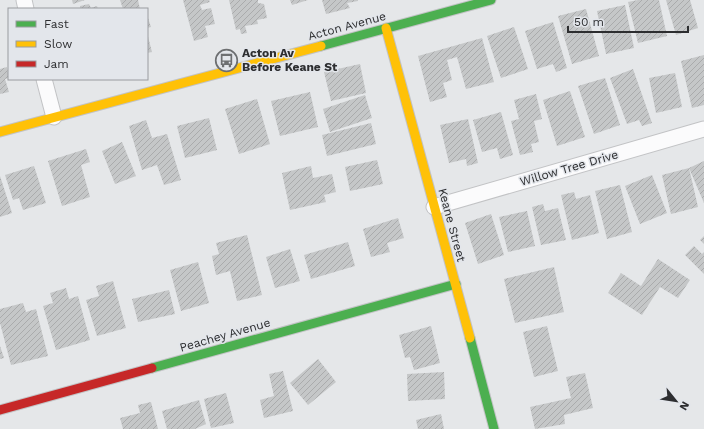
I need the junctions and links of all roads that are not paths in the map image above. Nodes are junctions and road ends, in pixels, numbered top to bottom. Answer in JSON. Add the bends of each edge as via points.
{"nodes":[{"id":1,"x":491,"y":0,"type":"edge"},
{"id":2,"x":386,"y":28,"type":"junction"},
{"id":3,"x":44,"y":80,"type":"edge"},
{"id":4,"x":54,"y":117,"type":"junction"},
{"id":5,"x":704,"y":129,"type":"edge"},
{"id":6,"x":0,"y":132,"type":"edge"},
{"id":7,"x":434,"y":207,"type":"junction"},
{"id":8,"x":456,"y":284,"type":"junction"},
{"id":9,"x":0,"y":410,"type":"edge"},
{"id":10,"x":494,"y":429,"type":"edge"}],
"edges":[{"from":1,"to":2,"type":"street","name":"Acton Avenue"},
{"from":2,"to":4,"type":"street","name":"Acton Avenue"},
{"from":2,"to":7,"type":"street","name":"Keane Street"},
{"from":3,"to":4,"type":"street"},
{"from":4,"to":6,"type":"street","name":"Acton Avenue"},
{"from":5,"to":7,"type":"street","name":"Willow Tree Drive"},
{"from":7,"to":8,"type":"street","name":"Keane Street"},
{"from":8,"to":9,"type":"street","name":"Peachey Avenue"},
{"from":8,"to":10,"type":"street","name":"Keane Street"}]}
